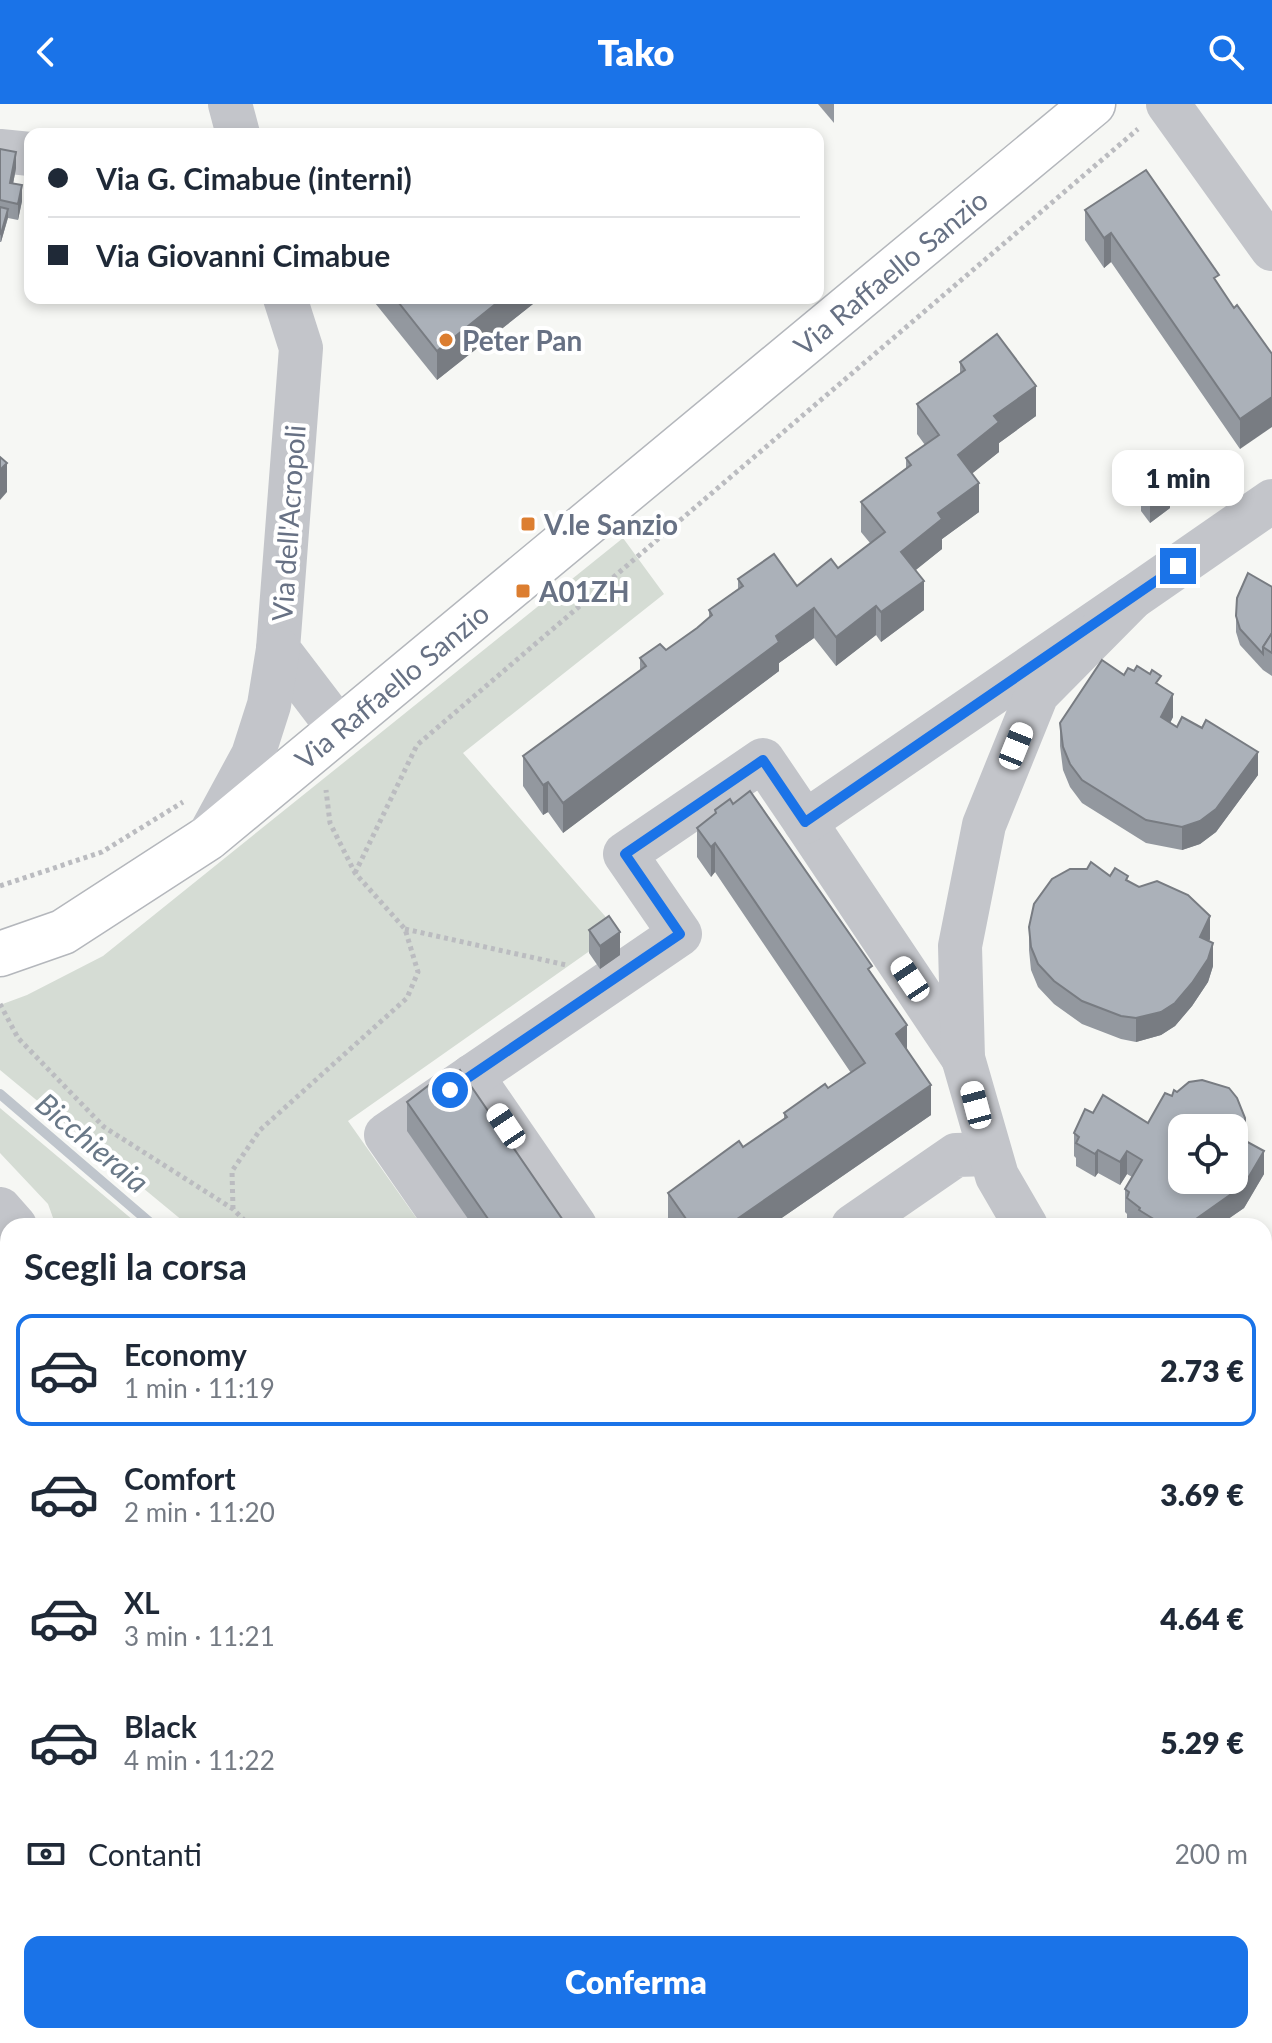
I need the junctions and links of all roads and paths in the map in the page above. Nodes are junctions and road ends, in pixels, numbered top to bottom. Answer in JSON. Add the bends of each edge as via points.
{"nodes":[{"id":1,"x":230,"y":104,"type":"edge"},
{"id":2,"x":1093,"y":104,"type":"edge"},
{"id":3,"x":1152,"y":117,"type":"edge"},
{"id":4,"x":236,"y":128,"type":"edge"},
{"id":5,"x":0,"y":151,"type":"edge"},
{"id":6,"x":24,"y":153,"type":"edge"},
{"id":7,"x":1272,"y":249,"type":"edge"},
{"id":8,"x":287,"y":304,"type":"edge"},
{"id":9,"x":1272,"y":501,"type":"edge"},
{"id":10,"x":1132,"y":598,"type":"junction"},
{"id":11,"x":278,"y":649,"type":"junction"},
{"id":12,"x":339,"y":729,"type":"junction"},
{"id":13,"x":324,"y":779,"type":"dead end"},
{"id":14,"x":196,"y":794,"type":"dead end"},
{"id":15,"x":805,"y":822,"type":"junction"},
{"id":16,"x":208,"y":838,"type":"junction"},
{"id":17,"x":355,"y":873,"type":"junction"},
{"id":18,"x":0,"y":886,"type":"edge"},
{"id":19,"x":405,"y":929,"type":"junction"},
{"id":20,"x":0,"y":954,"type":"edge"},
{"id":21,"x":618,"y":976,"type":"junction"},
{"id":22,"x":0,"y":1004,"type":"edge"},
{"id":23,"x":963,"y":1058,"type":"junction"},
{"id":24,"x":472,"y":1076,"type":"junction"},
{"id":25,"x":990,"y":1154,"type":"junction"},
{"id":26,"x":233,"y":1209,"type":"junction"},
{"id":27,"x":242,"y":1218,"type":"edge"},
{"id":28,"x":443,"y":1218,"type":"edge"},
{"id":29,"x":570,"y":1218,"type":"edge"},
{"id":30,"x":865,"y":1218,"type":"edge"},
{"id":31,"x":1021,"y":1218,"type":"edge"}],
"edges":[{"from":1,"to":4,"type":"street"},
{"from":2,"to":12,"type":"main road","name":"Via Raffaello Sanzio"},
{"from":3,"to":7,"type":"street"},
{"from":3,"to":17,"type":"path","via":[[417,745]]},
{"from":5,"to":6,"type":"street"},
{"from":8,"to":11,"type":"street","name":"Via dell'Acropoli","via":[[301,348]]},
{"from":9,"to":10,"type":"street"},
{"from":10,"to":15,"type":"street"},
{"from":10,"to":23,"type":"street","via":[[1037,694],[984,825],[960,946]]},
{"from":11,"to":12,"type":"street","name":"Via dell'Acropoli"},
{"from":11,"to":16,"type":"street","via":[[269,705],[253,755]]},
{"from":12,"to":16,"type":"main road","name":"Via Raffaello Sanzio"},
{"from":13,"to":17,"type":"path","via":[[330,823]]},
{"from":14,"to":18,"type":"path","via":[[102,852]]},
{"from":15,"to":21,"type":"street","via":[[763,760],[625,854],[680,934]]},
{"from":15,"to":23,"type":"street"},
{"from":16,"to":20,"type":"main road","name":"Via Raffaello Sanzio","via":[[63,932]]},
{"from":17,"to":19,"type":"path"},
{"from":19,"to":21,"type":"path"},
{"from":19,"to":26,"type":"path","via":[[418,972],[407,998],[260,1130],[232,1171]]},
{"from":21,"to":24,"type":"street"},
{"from":22,"to":26,"type":"path","via":[[18,1038],[104,1127]]},
{"from":23,"to":25,"type":"street"},
{"from":24,"to":28,"type":"street","via":[[386,1135]]},
{"from":24,"to":29,"type":"street"},
{"from":25,"to":30,"type":"street","via":[[956,1155]]},
{"from":25,"to":31,"type":"street"},
{"from":26,"to":27,"type":"path"}]}
